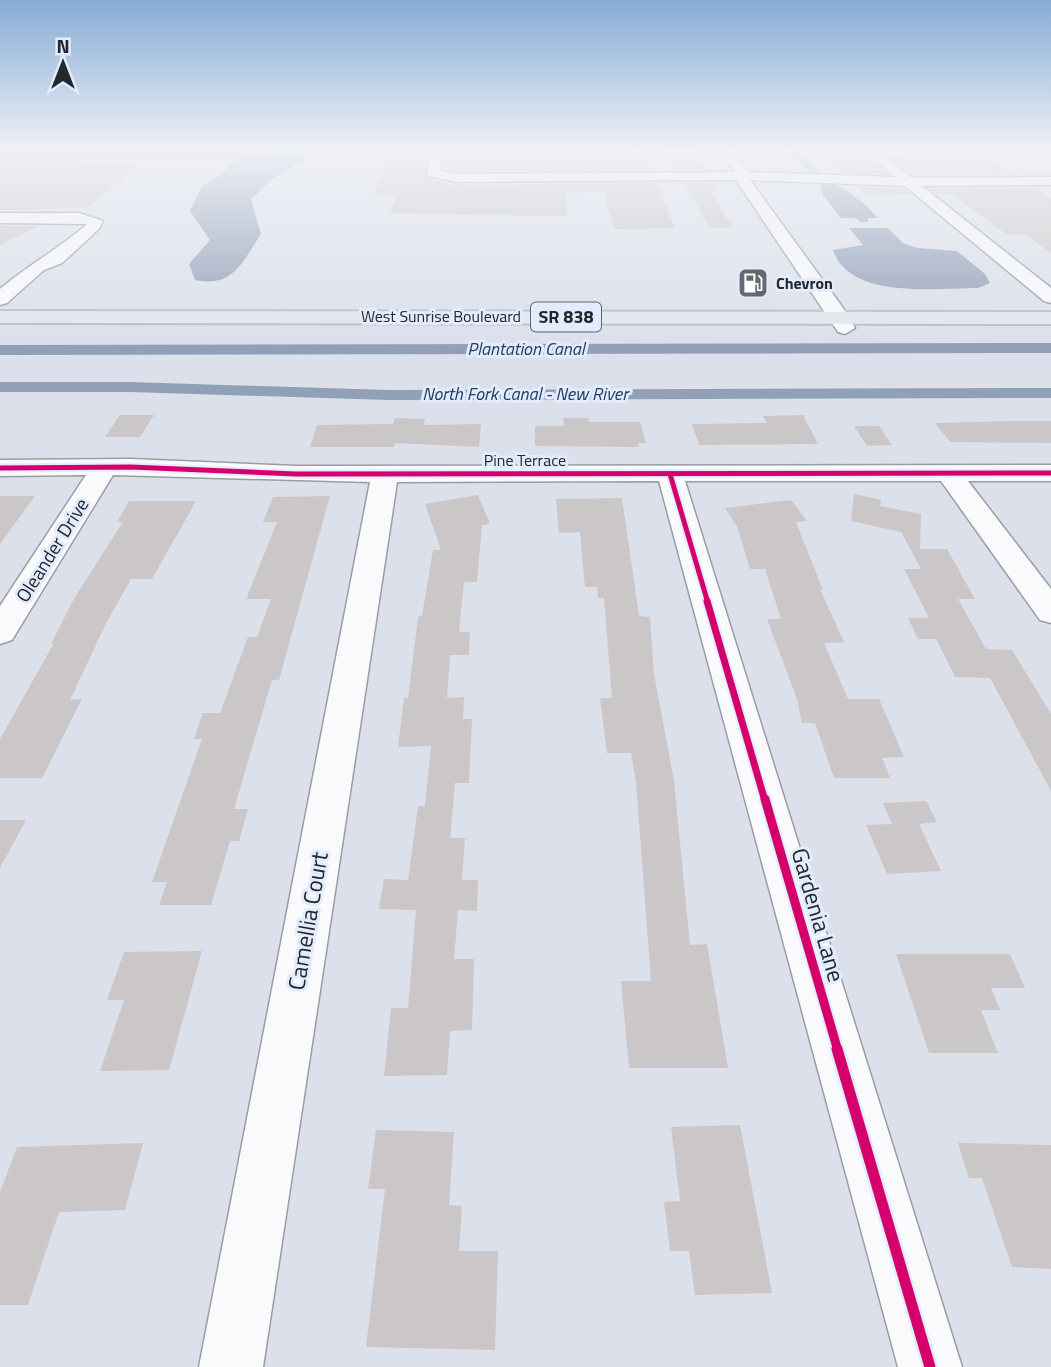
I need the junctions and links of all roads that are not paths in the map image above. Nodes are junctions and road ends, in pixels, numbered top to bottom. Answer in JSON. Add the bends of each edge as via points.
{"nodes":[{"id":1,"x":767,"y":213,"type":"edge"},
{"id":2,"x":947,"y":213,"type":"edge"},
{"id":3,"x":0,"y":218,"type":"edge"},
{"id":4,"x":1051,"y":297,"type":"edge"},
{"id":5,"x":429,"y":317,"type":"junction"},
{"id":6,"x":1051,"y":318,"type":"edge"},
{"id":7,"x":0,"y":319,"type":"edge"},
{"id":8,"x":842,"y":322,"type":"junction"},
{"id":9,"x":1051,"y":331,"type":"edge"},
{"id":10,"x":317,"y":332,"type":"junction"},
{"id":11,"x":0,"y":468,"type":"edge"},
{"id":12,"x":104,"y":468,"type":"junction"},
{"id":13,"x":1051,"y":472,"type":"edge"},
{"id":14,"x":948,"y":473,"type":"junction"},
{"id":15,"x":385,"y":474,"type":"junction"},
{"id":16,"x":670,"y":474,"type":"junction"},
{"id":17,"x":1051,"y":612,"type":"edge"},
{"id":18,"x":0,"y":632,"type":"edge"},
{"id":19,"x":231,"y":1367,"type":"edge"},
{"id":20,"x":930,"y":1367,"type":"edge"}],
"edges":[{"from":1,"to":8,"type":"street"},
{"from":2,"to":4,"type":"street"},
{"from":3,"to":7,"type":"street","via":[[95,221],[56,259],[59,266]]},
{"from":5,"to":7,"type":"highway","name":"West Sunrise Boulevard","number":"SR 838"},
{"from":5,"to":8,"type":"highway","name":"West Sunrise Boulevard","number":"SR 838"},
{"from":5,"to":10,"type":"highway"},
{"from":6,"to":8,"type":"highway","name":"West Sunrise Boulevard","number":"SR 838"},
{"from":7,"to":10,"type":"highway","name":"West Sunrise Boulevard","number":"SR 838"},
{"from":8,"to":9,"type":"highway","name":"West Sunrise Boulevard","number":"SR 838"},
{"from":8,"to":10,"type":"highway","name":"West Sunrise Boulevard","number":"SR 838"},
{"from":11,"to":12,"type":"street","name":"Pine Terrace"},
{"from":12,"to":15,"type":"street","name":"Pine Terrace"},
{"from":12,"to":18,"type":"street","name":"Oleander Drive"},
{"from":13,"to":14,"type":"street","name":"Pine Terrace"},
{"from":14,"to":16,"type":"street","name":"Pine Terrace"},
{"from":14,"to":17,"type":"street"},
{"from":15,"to":16,"type":"street","name":"Pine Terrace"},
{"from":15,"to":19,"type":"street","name":"Camellia Court"},
{"from":16,"to":20,"type":"street","name":"Gardenia Lane"}]}
